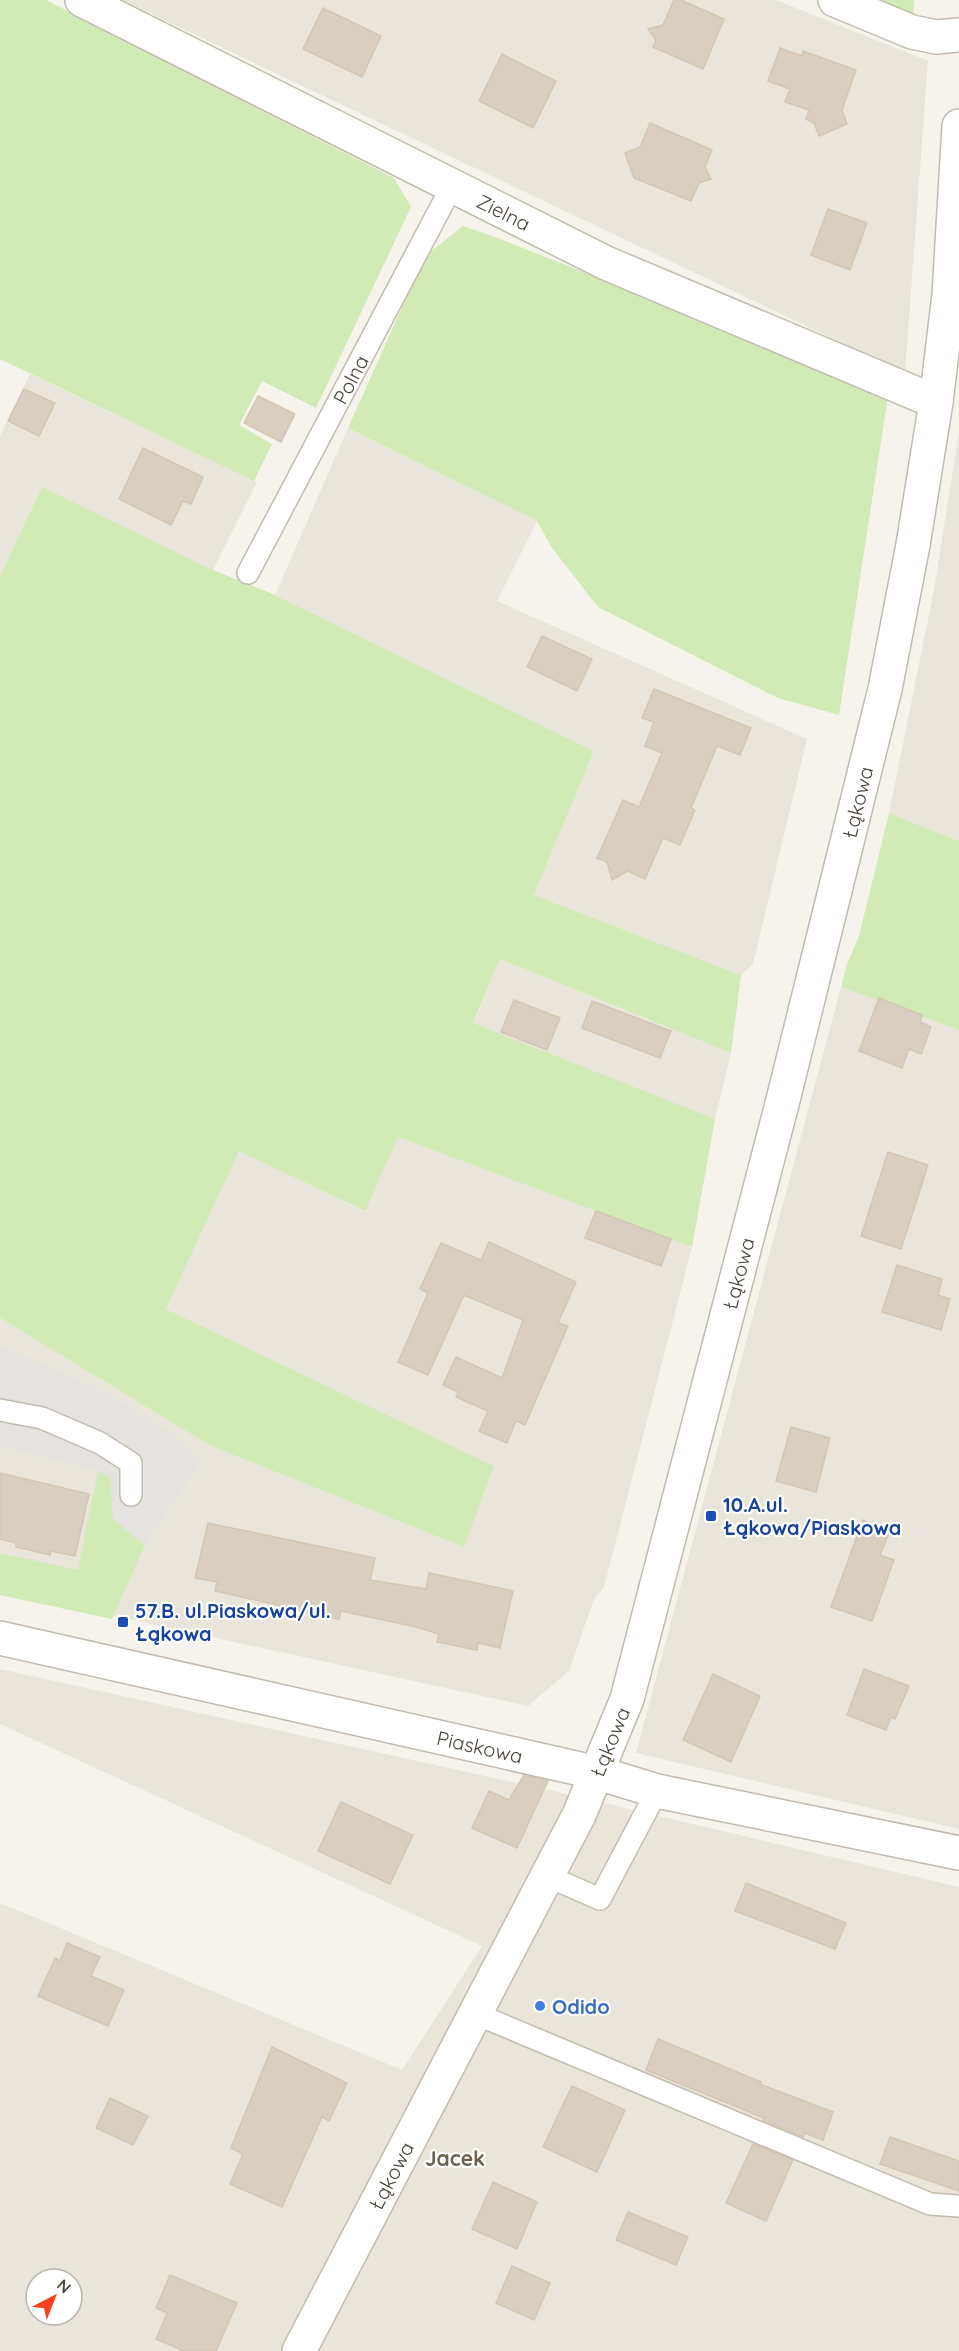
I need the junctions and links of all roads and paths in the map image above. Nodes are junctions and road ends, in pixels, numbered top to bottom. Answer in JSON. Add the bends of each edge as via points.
{"nodes":[{"id":1,"x":82,"y":0,"type":"edge"},
{"id":2,"x":835,"y":0,"type":"edge"},
{"id":3,"x":959,"y":35,"type":"edge"},
{"id":4,"x":959,"y":126,"type":"edge"},
{"id":5,"x":452,"y":186,"type":"junction"},
{"id":6,"x":936,"y":402,"type":"junction"},
{"id":7,"x":248,"y":573,"type":"dead end"},
{"id":8,"x":0,"y":1410,"type":"edge"},
{"id":9,"x":130,"y":1495,"type":"dead end"},
{"id":10,"x":0,"y":1638,"type":"edge"},
{"id":11,"x":598,"y":1773,"type":"junction"},
{"id":12,"x":657,"y":1791,"type":"junction"},
{"id":13,"x":959,"y":1853,"type":"edge"},
{"id":14,"x":547,"y":1876,"type":"junction"},
{"id":15,"x":476,"y":2014,"type":"junction"},
{"id":16,"x":959,"y":2206,"type":"edge"},
{"id":17,"x":298,"y":2351,"type":"edge"}],
"edges":[{"from":1,"to":5,"type":"street","name":"Zielna"},
{"from":2,"to":3,"type":"street","via":[[912,32],[936,37]]},
{"from":4,"to":6,"type":"street","name":"Łąkowa","via":[[949,295]]},
{"from":5,"to":6,"type":"street","name":"Zielna","via":[[606,263]]},
{"from":5,"to":7,"type":"lane","name":"Polna"},
{"from":6,"to":11,"type":"street","name":"Łąkowa","via":[[875,733],[654,1598],[627,1699]]},
{"from":8,"to":9,"type":"lane","via":[[42,1418],[100,1443],[131,1463]]},
{"from":10,"to":11,"type":"street","name":"Piaskowa"},
{"from":11,"to":12,"type":"street","name":"Piaskowa"},
{"from":11,"to":14,"type":"street","name":"Łąkowa"},
{"from":12,"to":13,"type":"street","name":"Piaskowa"},
{"from":12,"to":14,"type":"lane","via":[[600,1899]]},
{"from":14,"to":15,"type":"street","name":"Łąkowa"},
{"from":15,"to":16,"type":"lane","via":[[930,2204]]},
{"from":15,"to":17,"type":"street","name":"Łąkowa"}]}
